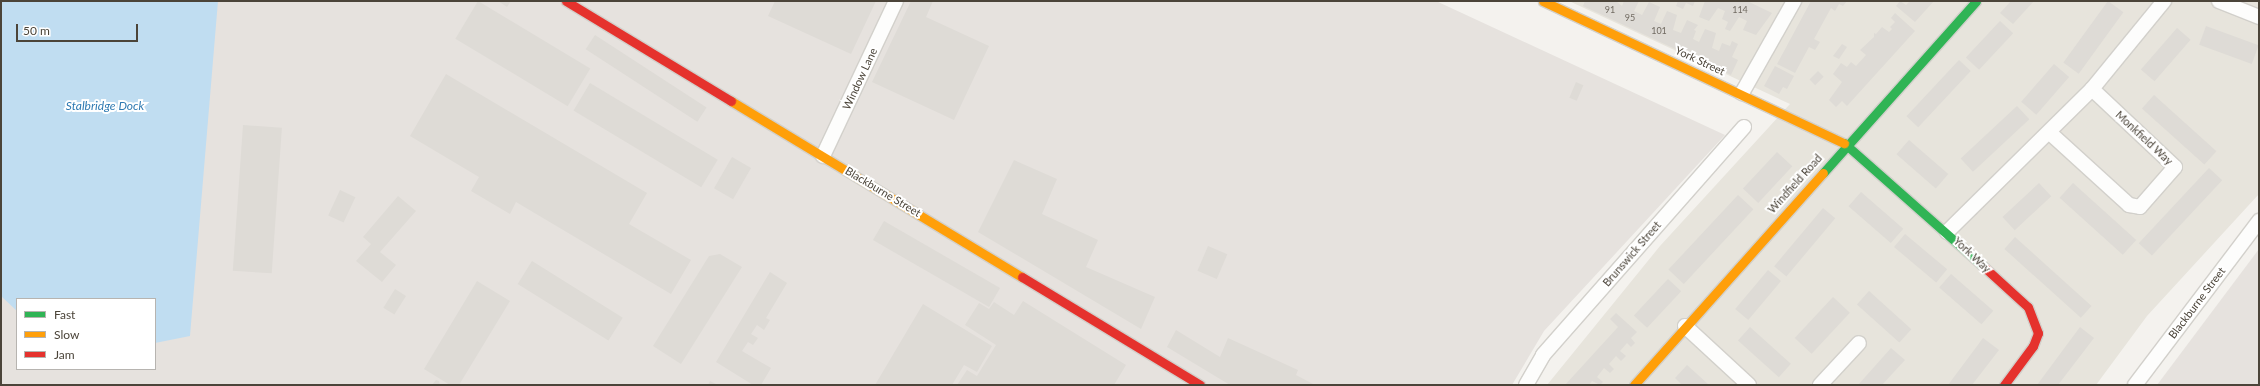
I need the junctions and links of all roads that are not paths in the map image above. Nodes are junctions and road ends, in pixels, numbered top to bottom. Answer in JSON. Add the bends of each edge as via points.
{"nodes":[{"id":1,"x":566,"y":1,"type":"edge"},
{"id":2,"x":896,"y":1,"type":"edge"},
{"id":3,"x":1543,"y":1,"type":"edge"},
{"id":4,"x":1976,"y":1,"type":"edge"},
{"id":5,"x":2164,"y":1,"type":"edge"},
{"id":6,"x":2219,"y":1,"type":"edge"},
{"id":7,"x":1788,"y":3,"type":"edge"},
{"id":8,"x":2259,"y":17,"type":"edge"},
{"id":9,"x":2092,"y":89,"type":"junction"},
{"id":10,"x":1742,"y":93,"type":"junction"},
{"id":11,"x":1744,"y":127,"type":"dead end"},
{"id":12,"x":2050,"y":133,"type":"junction"},
{"id":13,"x":1847,"y":144,"type":"junction"},
{"id":14,"x":823,"y":156,"type":"junction"},
{"id":15,"x":2259,"y":220,"type":"edge"},
{"id":16,"x":1947,"y":232,"type":"junction"},
{"id":17,"x":1685,"y":326,"type":"junction"},
{"id":18,"x":1859,"y":343,"type":"dead end"},
{"id":19,"x":1200,"y":385,"type":"edge"},
{"id":20,"x":1526,"y":385,"type":"edge"},
{"id":21,"x":1634,"y":385,"type":"edge"},
{"id":22,"x":1749,"y":385,"type":"edge"},
{"id":23,"x":1820,"y":385,"type":"edge"},
{"id":24,"x":2004,"y":385,"type":"edge"},
{"id":25,"x":2135,"y":385,"type":"edge"}],
"edges":[{"from":1,"to":14,"type":"street","name":"Blackburne Street"},
{"from":2,"to":14,"type":"street","name":"Window Lane"},
{"from":3,"to":10,"type":"street","name":"York Street"},
{"from":4,"to":13,"type":"street","name":"Windfield Road"},
{"from":5,"to":9,"type":"street"},
{"from":6,"to":8,"type":"street"},
{"from":7,"to":10,"type":"street"},
{"from":9,"to":12,"type":"street"},
{"from":9,"to":12,"type":"street","name":"Monkfield Way","via":[[2175,167],[2140,207],[2129,206]]},
{"from":10,"to":13,"type":"street","name":"York Street"},
{"from":11,"to":20,"type":"street","name":"Brunswick Street","via":[[1543,355]]},
{"from":12,"to":16,"type":"street"},
{"from":13,"to":16,"type":"street","name":"York Way"},
{"from":13,"to":17,"type":"street","name":"Windfield Road"},
{"from":14,"to":19,"type":"street","name":"Blackburne Street"},
{"from":15,"to":25,"type":"street","name":"Blackburne Street"},
{"from":16,"to":24,"type":"street","name":"York Way","via":[[2028,307],[2034,317],[2038,333],[2033,346]]},
{"from":17,"to":21,"type":"street","name":"Windfield Road"},
{"from":17,"to":22,"type":"street"},
{"from":18,"to":23,"type":"street"}]}
